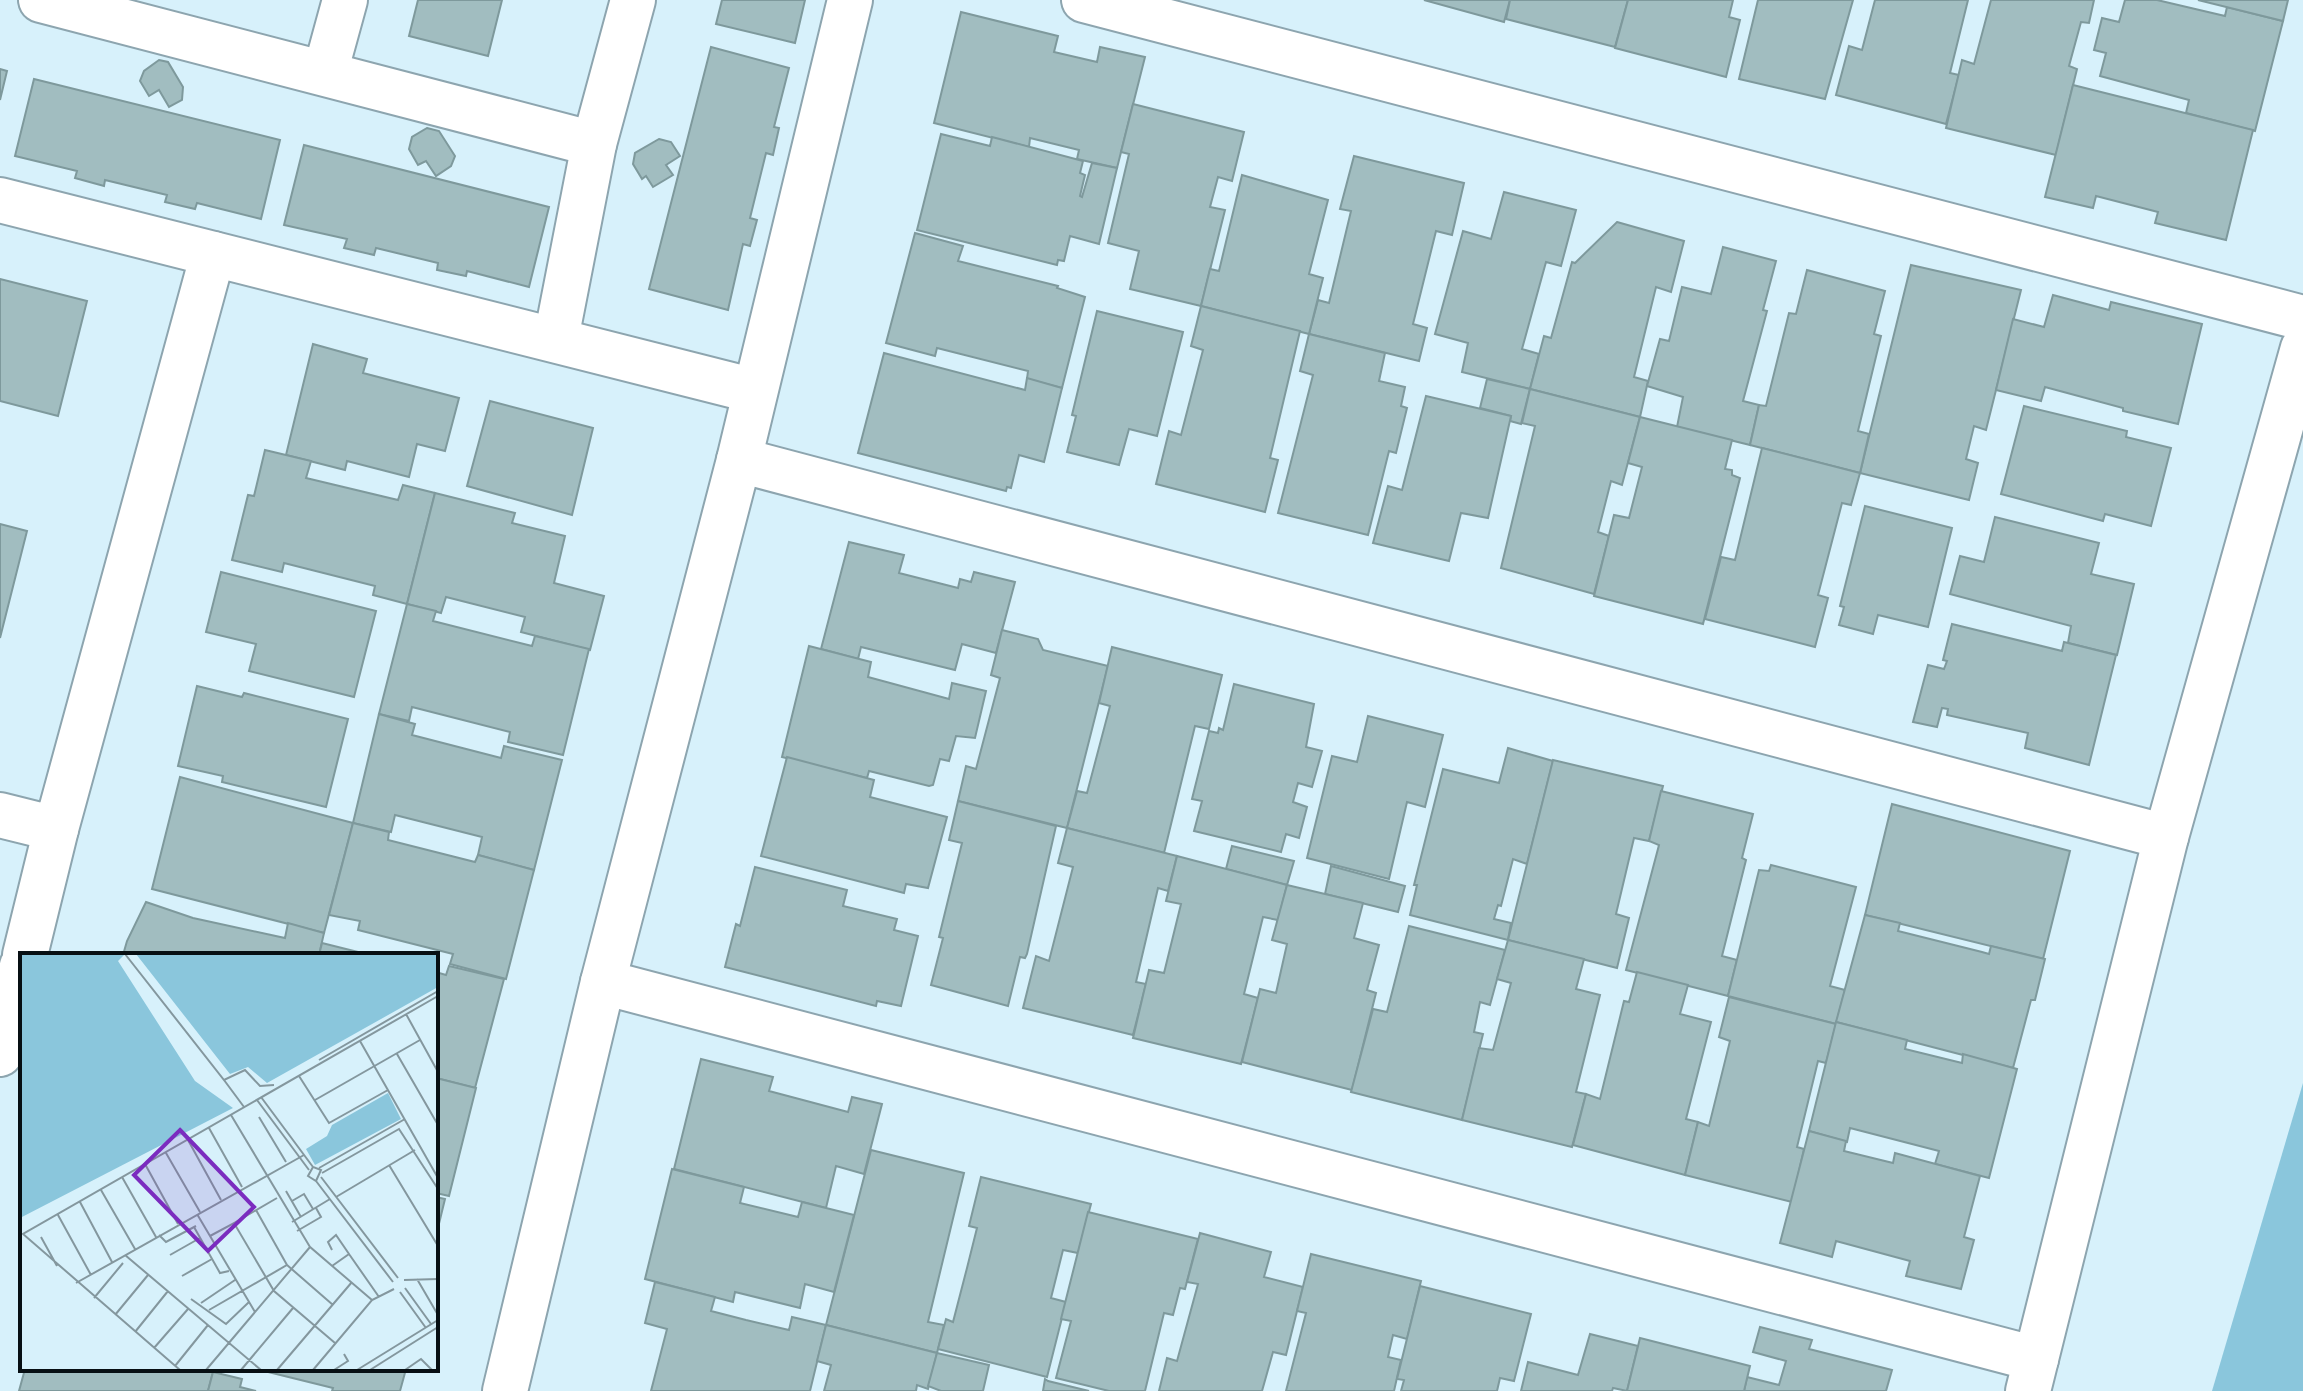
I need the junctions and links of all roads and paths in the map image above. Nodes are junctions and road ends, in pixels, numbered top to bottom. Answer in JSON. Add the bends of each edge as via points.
{"nodes":[{"id":1,"x":41,"y":0,"type":"edge"},
{"id":2,"x":345,"y":0,"type":"edge"},
{"id":3,"x":633,"y":0,"type":"edge"},
{"id":4,"x":850,"y":0,"type":"edge"},
{"id":5,"x":1084,"y":0,"type":"edge"},
{"id":6,"x":325,"y":73,"type":"junction"},
{"id":7,"x":594,"y":144,"type":"junction"},
{"id":8,"x":0,"y":200,"type":"edge"},
{"id":9,"x":213,"y":254,"type":"junction"},
{"id":10,"x":2303,"y":318,"type":"edge"},
{"id":11,"x":556,"y":339,"type":"junction"},
{"id":12,"x":2303,"y":348,"type":"edge"},
{"id":13,"x":755,"y":391,"type":"junction"},
{"id":14,"x":739,"y":460,"type":"junction"},
{"id":15,"x":0,"y":815,"type":"edge"},
{"id":16,"x":56,"y":829,"type":"junction"},
{"id":17,"x":2166,"y":837,"type":"junction"},
{"id":18,"x":25,"y":953,"type":"edge"},
{"id":19,"x":20,"y":974,"type":"edge"},
{"id":20,"x":603,"y":982,"type":"junction"},
{"id":21,"x":0,"y":1054,"type":"edge"},
{"id":22,"x":2032,"y":1375,"type":"edge"},
{"id":23,"x":505,"y":1391,"type":"edge"}],
"edges":[{"from":1,"to":6,"type":"street"},
{"from":2,"to":6,"type":"street"},
{"from":3,"to":7,"type":"street"},
{"from":4,"to":13,"type":"street"},
{"from":5,"to":10,"type":"street"},
{"from":6,"to":7,"type":"street"},
{"from":7,"to":11,"type":"street"},
{"from":8,"to":9,"type":"street"},
{"from":9,"to":11,"type":"street"},
{"from":9,"to":16,"type":"street"},
{"from":11,"to":13,"type":"street"},
{"from":12,"to":17,"type":"street"},
{"from":13,"to":14,"type":"street"},
{"from":14,"to":17,"type":"street"},
{"from":14,"to":20,"type":"street"},
{"from":15,"to":16,"type":"street"},
{"from":16,"to":18,"type":"street"},
{"from":17,"to":22,"type":"street"},
{"from":19,"to":21,"type":"street"},
{"from":20,"to":22,"type":"street"},
{"from":20,"to":23,"type":"street"}]}
